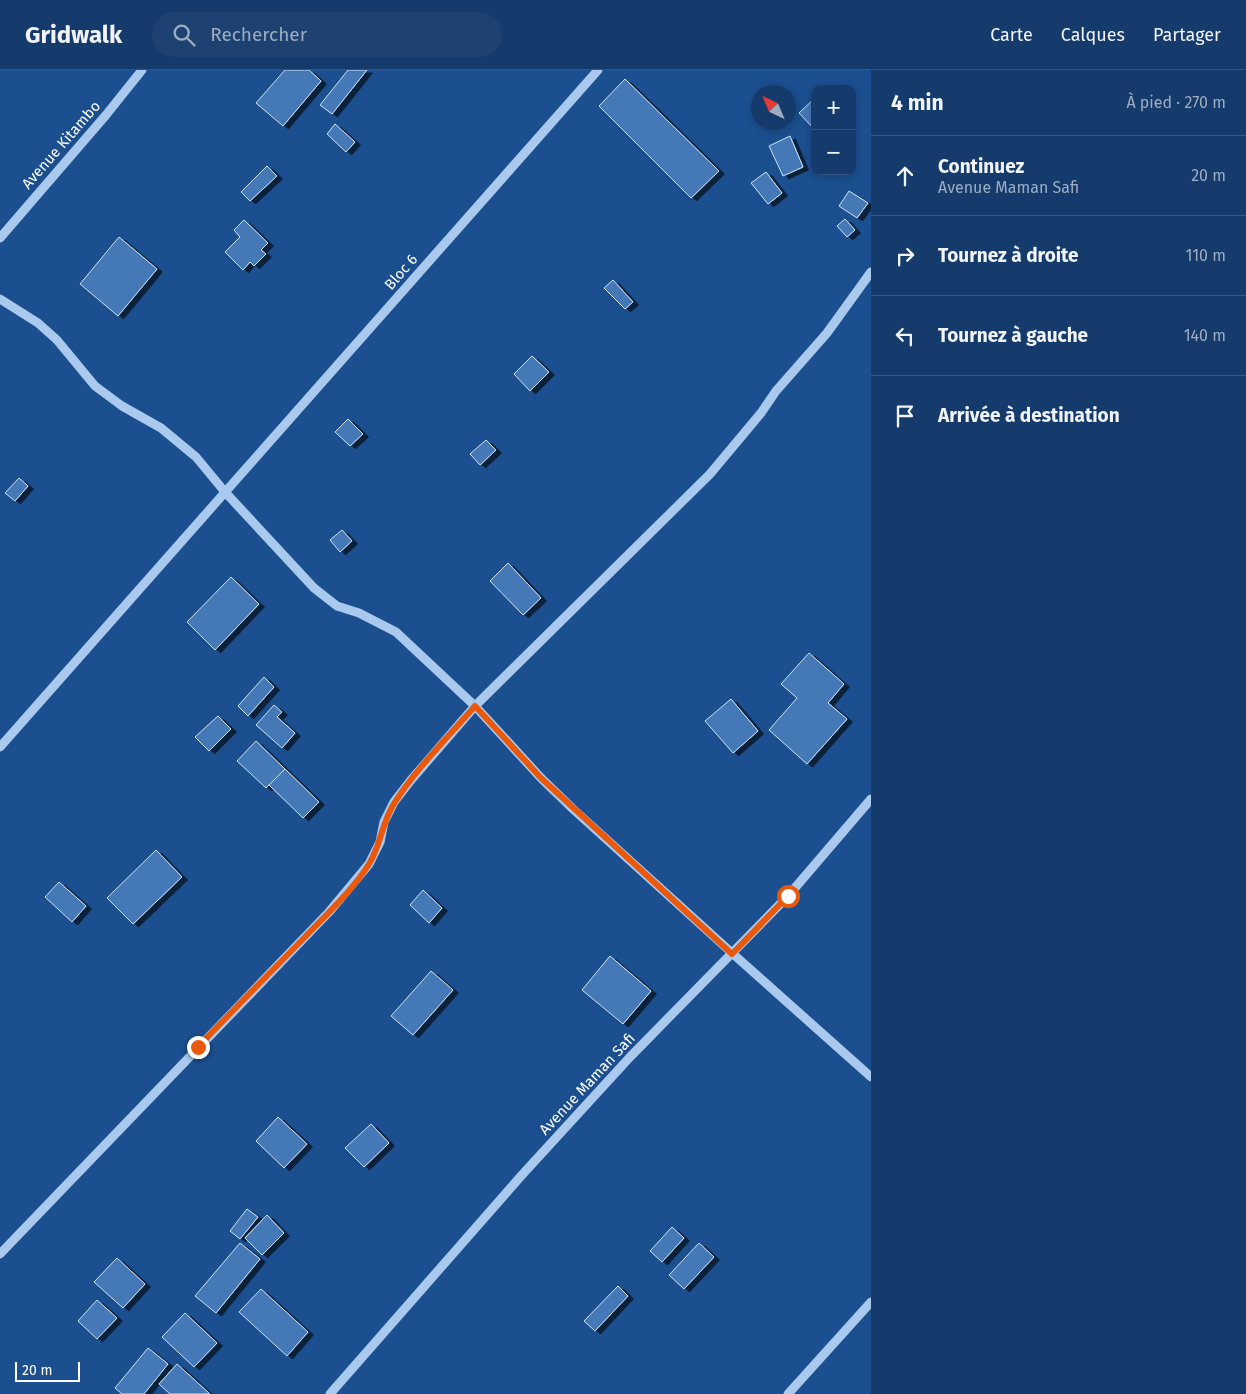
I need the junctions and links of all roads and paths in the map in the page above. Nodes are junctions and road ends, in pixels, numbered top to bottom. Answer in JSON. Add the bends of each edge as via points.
{"nodes":[{"id":1,"x":142,"y":70,"type":"edge"},
{"id":2,"x":598,"y":70,"type":"edge"},
{"id":3,"x":0,"y":238,"type":"edge"},
{"id":4,"x":871,"y":272,"type":"edge"},
{"id":5,"x":0,"y":299,"type":"edge"},
{"id":6,"x":224,"y":492,"type":"junction"},
{"id":7,"x":475,"y":706,"type":"junction"},
{"id":8,"x":0,"y":747,"type":"edge"},
{"id":9,"x":871,"y":800,"type":"edge"},
{"id":10,"x":732,"y":954,"type":"junction"},
{"id":11,"x":871,"y":1077,"type":"edge"},
{"id":12,"x":0,"y":1254,"type":"edge"},
{"id":13,"x":871,"y":1302,"type":"edge"},
{"id":14,"x":330,"y":1394,"type":"edge"},
{"id":15,"x":788,"y":1394,"type":"edge"}],
"edges":[{"from":1,"to":3,"type":"street","name":"Avenue Kitambo"},
{"from":2,"to":6,"type":"street","name":"Bloc 6"},
{"from":4,"to":7,"type":"street","via":[[827,333],[710,474]]},
{"from":5,"to":6,"type":"street","via":[[38,323],[57,340],[94,386],[178,441],[196,457]]},
{"from":6,"to":7,"type":"street","via":[[314,588],[337,606],[396,632]]},
{"from":6,"to":8,"type":"street","name":"Bloc 6"},
{"from":7,"to":10,"type":"street","via":[[541,778]]},
{"from":7,"to":12,"type":"street","via":[[394,802],[369,864],[329,912]]},
{"from":9,"to":10,"type":"street","name":"Avenue Maman Safi","via":[[788,896]]},
{"from":10,"to":11,"type":"street"},
{"from":10,"to":14,"type":"street","name":"Avenue Maman Safi","via":[[534,1162]]},
{"from":13,"to":15,"type":"street"}]}
